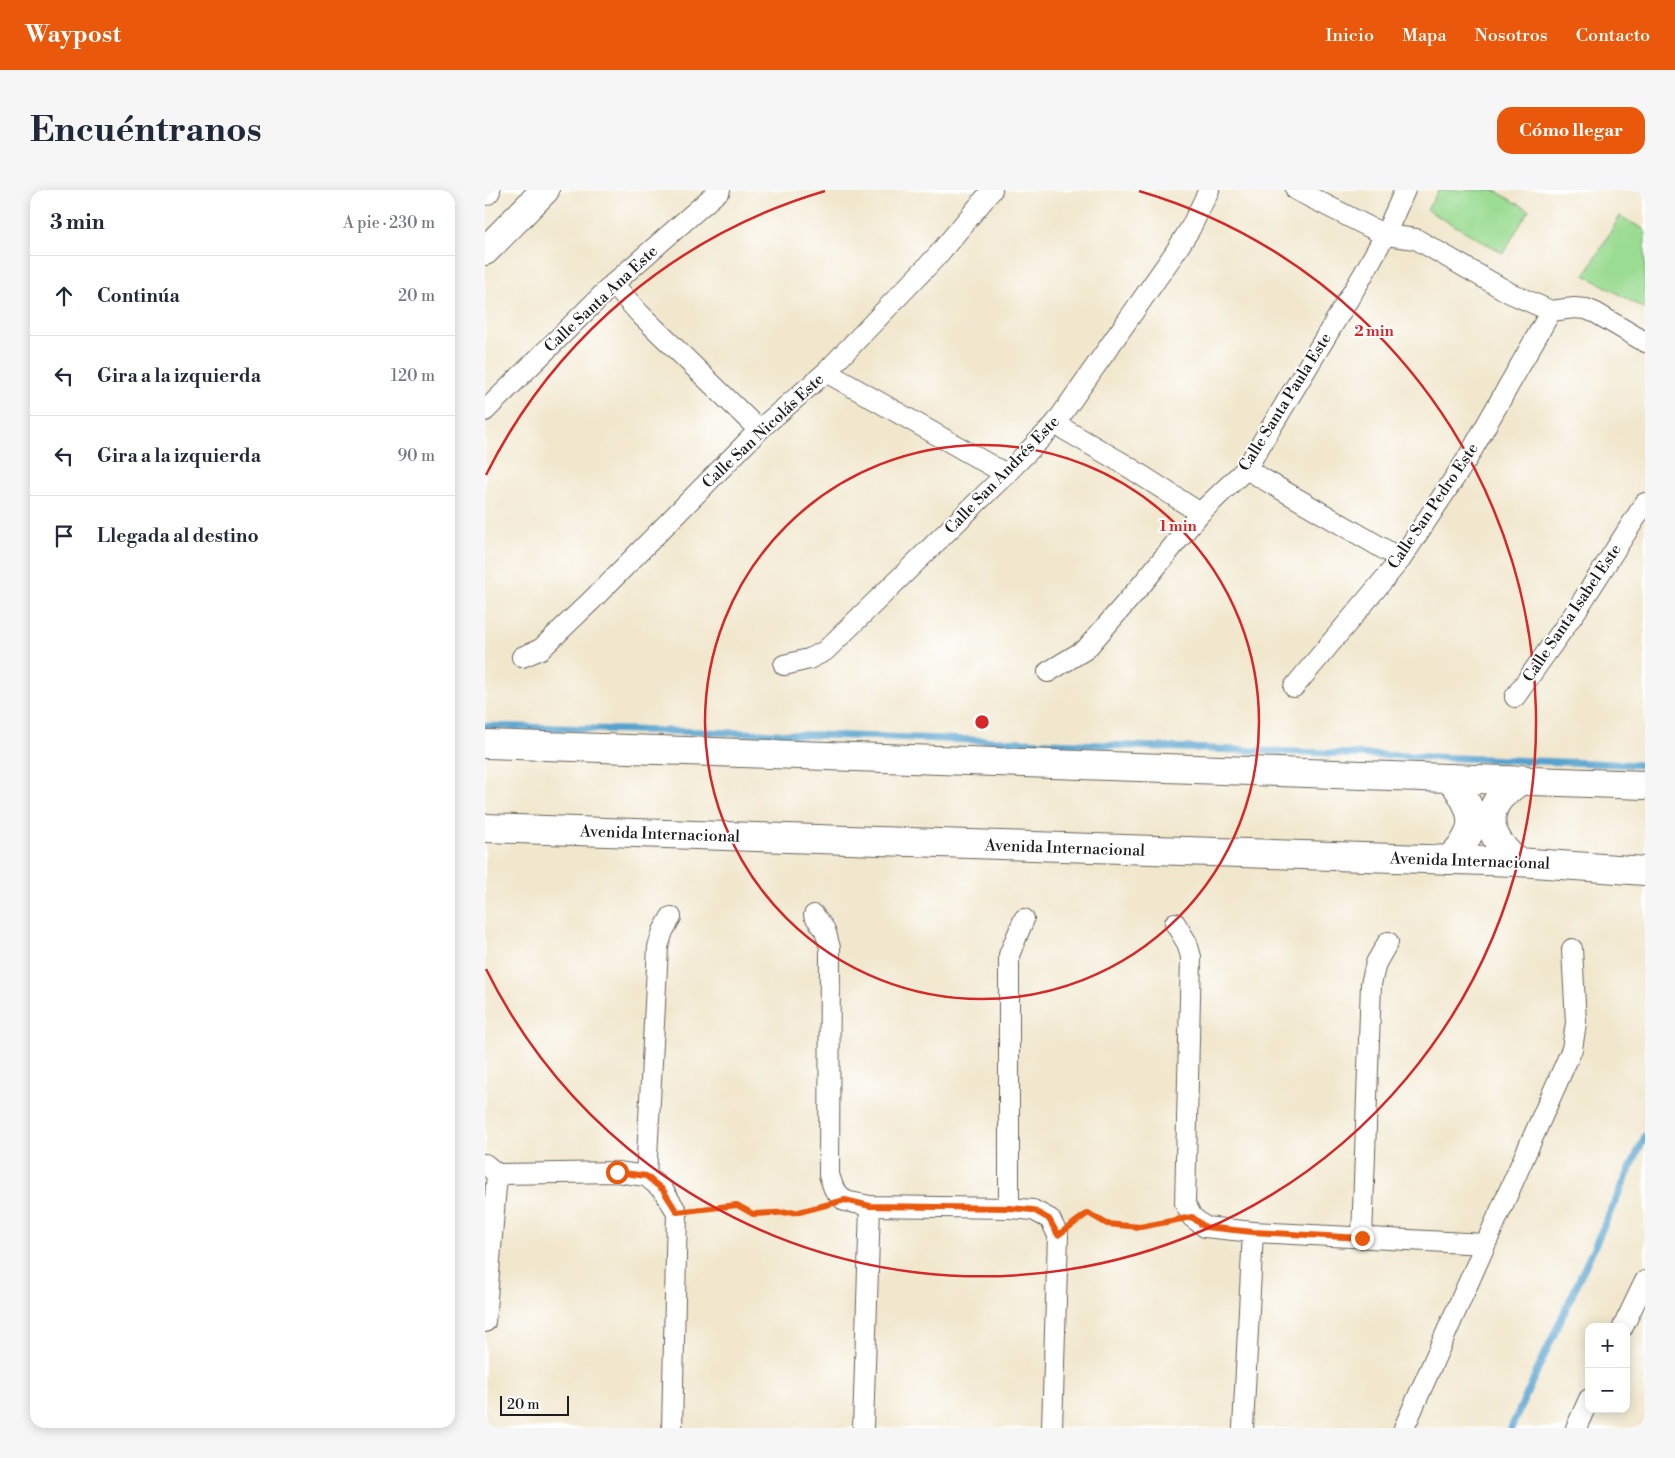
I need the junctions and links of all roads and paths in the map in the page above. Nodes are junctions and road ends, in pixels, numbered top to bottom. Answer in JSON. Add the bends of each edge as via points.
{"nodes":[{"id":1,"x":545,"y":190,"type":"edge"},
{"id":2,"x":720,"y":190,"type":"edge"},
{"id":3,"x":992,"y":190,"type":"edge"},
{"id":4,"x":1209,"y":190,"type":"edge"},
{"id":5,"x":1296,"y":190,"type":"edge"},
{"id":6,"x":1405,"y":190,"type":"edge"},
{"id":7,"x":1385,"y":235,"type":"junction"},
{"id":8,"x":485,"y":251,"type":"edge"},
{"id":9,"x":613,"y":284,"type":"junction"},
{"id":10,"x":1551,"y":311,"type":"junction"},
{"id":11,"x":1645,"y":342,"type":"edge"},
{"id":12,"x":826,"y":372,"type":"junction"},
{"id":13,"x":485,"y":411,"type":"edge"},
{"id":14,"x":1055,"y":424,"type":"junction"},
{"id":15,"x":759,"y":430,"type":"junction"},
{"id":16,"x":1247,"y":469,"type":"junction"},
{"id":17,"x":1007,"y":474,"type":"junction"},
{"id":18,"x":1645,"y":503,"type":"edge"},
{"id":19,"x":1201,"y":513,"type":"junction"},
{"id":20,"x":1401,"y":559,"type":"junction"},
{"id":21,"x":522,"y":656,"type":"dead end"},
{"id":22,"x":784,"y":665,"type":"dead end"},
{"id":23,"x":1047,"y":672,"type":"dead end"},
{"id":24,"x":1294,"y":687,"type":"dead end"},
{"id":25,"x":1515,"y":697,"type":"dead end"},
{"id":26,"x":485,"y":744,"type":"edge"},
{"id":27,"x":1451,"y":778,"type":"junction"},
{"id":28,"x":1523,"y":779,"type":"junction"},
{"id":29,"x":1645,"y":785,"type":"edge"},
{"id":30,"x":485,"y":828,"type":"edge"},
{"id":31,"x":1448,"y":860,"type":"junction"},
{"id":32,"x":1517,"y":862,"type":"junction"},
{"id":33,"x":1645,"y":871,"type":"edge"},
{"id":34,"x":814,"y":915,"type":"dead end"},
{"id":35,"x":671,"y":917,"type":"dead end"},
{"id":36,"x":1024,"y":919,"type":"dead end"},
{"id":37,"x":1175,"y":924,"type":"dead end"},
{"id":38,"x":1388,"y":942,"type":"dead end"},
{"id":39,"x":1572,"y":949,"type":"dead end"},
{"id":40,"x":491,"y":1169,"type":"edge"},
{"id":41,"x":646,"y":1176,"type":"junction"},
{"id":42,"x":845,"y":1200,"type":"junction"},
{"id":43,"x":870,"y":1206,"type":"junction"},
{"id":44,"x":1009,"y":1208,"type":"junction"},
{"id":45,"x":677,"y":1212,"type":"junction"},
{"id":46,"x":1192,"y":1217,"type":"junction"},
{"id":47,"x":1253,"y":1232,"type":"junction"},
{"id":48,"x":1058,"y":1235,"type":"junction"},
{"id":49,"x":1362,"y":1238,"type":"junction"},
{"id":50,"x":1485,"y":1244,"type":"junction"},
{"id":51,"x":1645,"y":1281,"type":"edge"},
{"id":52,"x":485,"y":1322,"type":"edge"},
{"id":53,"x":1625,"y":1323,"type":"edge"},
{"id":54,"x":1585,"y":1408,"type":"edge"},
{"id":55,"x":672,"y":1428,"type":"edge"},
{"id":56,"x":863,"y":1428,"type":"edge"},
{"id":57,"x":1052,"y":1428,"type":"edge"},
{"id":58,"x":1243,"y":1428,"type":"edge"},
{"id":59,"x":1404,"y":1428,"type":"edge"},
{"id":60,"x":1576,"y":1428,"type":"edge"}],
"edges":[{"from":1,"to":8,"type":"main road"},
{"from":2,"to":9,"type":"street","name":"Calle Santa Ana Este"},
{"from":3,"to":12,"type":"street","name":"Calle San Nicolás Este","via":[[937,256]]},
{"from":4,"to":14,"type":"street","name":"Calle San Andrés Este","via":[[1174,254]]},
{"from":5,"to":7,"type":"street"},
{"from":6,"to":7,"type":"street","name":"Calle Santa Paula Este"},
{"from":7,"to":10,"type":"street","via":[[1416,238],[1510,293]]},
{"from":7,"to":16,"type":"street","name":"Calle Santa Paula Este"},
{"from":9,"to":13,"type":"street","name":"Calle Santa Ana Este"},
{"from":9,"to":15,"type":"street"},
{"from":10,"to":11,"type":"street","via":[[1586,309]]},
{"from":10,"to":20,"type":"street","name":"Calle San Pedro Este","via":[[1467,459]]},
{"from":12,"to":15,"type":"street","name":"Calle San Nicolás Este"},
{"from":12,"to":17,"type":"street"},
{"from":14,"to":17,"type":"street","name":"Calle San Andrés Este"},
{"from":14,"to":19,"type":"street"},
{"from":15,"to":21,"type":"street","name":"Calle San Nicolás Este","via":[[541,649]]},
{"from":16,"to":19,"type":"street","name":"Calle Santa Paula Este"},
{"from":16,"to":20,"type":"street"},
{"from":17,"to":22,"type":"street","name":"Calle San Andrés Este","via":[[825,651]]},
{"from":18,"to":25,"type":"street","name":"Calle Santa Isabel Este","via":[[1575,612]]},
{"from":19,"to":23,"type":"street","name":"Calle Santa Paula Este","via":[[1086,649]]},
{"from":20,"to":24,"type":"street","name":"Calle San Pedro Este"},
{"from":26,"to":27,"type":"main road"},
{"from":27,"to":28,"type":"main road"},
{"from":27,"to":31,"type":"main road","via":[[1466,802],[1472,821],[1465,843]]},
{"from":28,"to":29,"type":"main road"},
{"from":28,"to":32,"type":"main road","via":[[1498,800],[1491,822],[1497,842]]},
{"from":30,"to":31,"type":"main road","name":"Avenida Internacional"},
{"from":31,"to":32,"type":"main road","name":"Avenida Internacional"},
{"from":32,"to":33,"type":"main road","name":"Avenida Internacional"},
{"from":34,"to":42,"type":"street","via":[[825,930],[830,948],[829,1175],[834,1190]]},
{"from":35,"to":41,"type":"street","via":[[658,947]]},
{"from":36,"to":44,"type":"street","via":[[1009,955]]},
{"from":37,"to":46,"type":"street","via":[[1187,943],[1191,957],[1185,1202]]},
{"from":38,"to":49,"type":"street","via":[[1376,963],[1371,984]]},
{"from":39,"to":50,"type":"street","via":[[1576,1023],[1572,1049]]},
{"from":40,"to":41,"type":"street","via":[[617,1172]]},
{"from":40,"to":52,"type":"street"},
{"from":41,"to":45,"type":"street","via":[[663,1190]]},
{"from":42,"to":43,"type":"street"},
{"from":42,"to":45,"type":"path","via":[[799,1212],[753,1214],[737,1205]]},
{"from":43,"to":44,"type":"street"},
{"from":43,"to":56,"type":"street"},
{"from":44,"to":48,"type":"street","via":[[1033,1210],[1049,1219]]},
{"from":45,"to":55,"type":"street"},
{"from":46,"to":47,"type":"street","via":[[1205,1227]]},
{"from":46,"to":48,"type":"path","via":[[1140,1227],[1107,1224],[1088,1213]]},
{"from":47,"to":49,"type":"street"},
{"from":47,"to":58,"type":"street"},
{"from":48,"to":57,"type":"street"},
{"from":49,"to":50,"type":"street"},
{"from":50,"to":59,"type":"street"},
{"from":51,"to":53,"type":"street"},
{"from":54,"to":60,"type":"street"}]}
